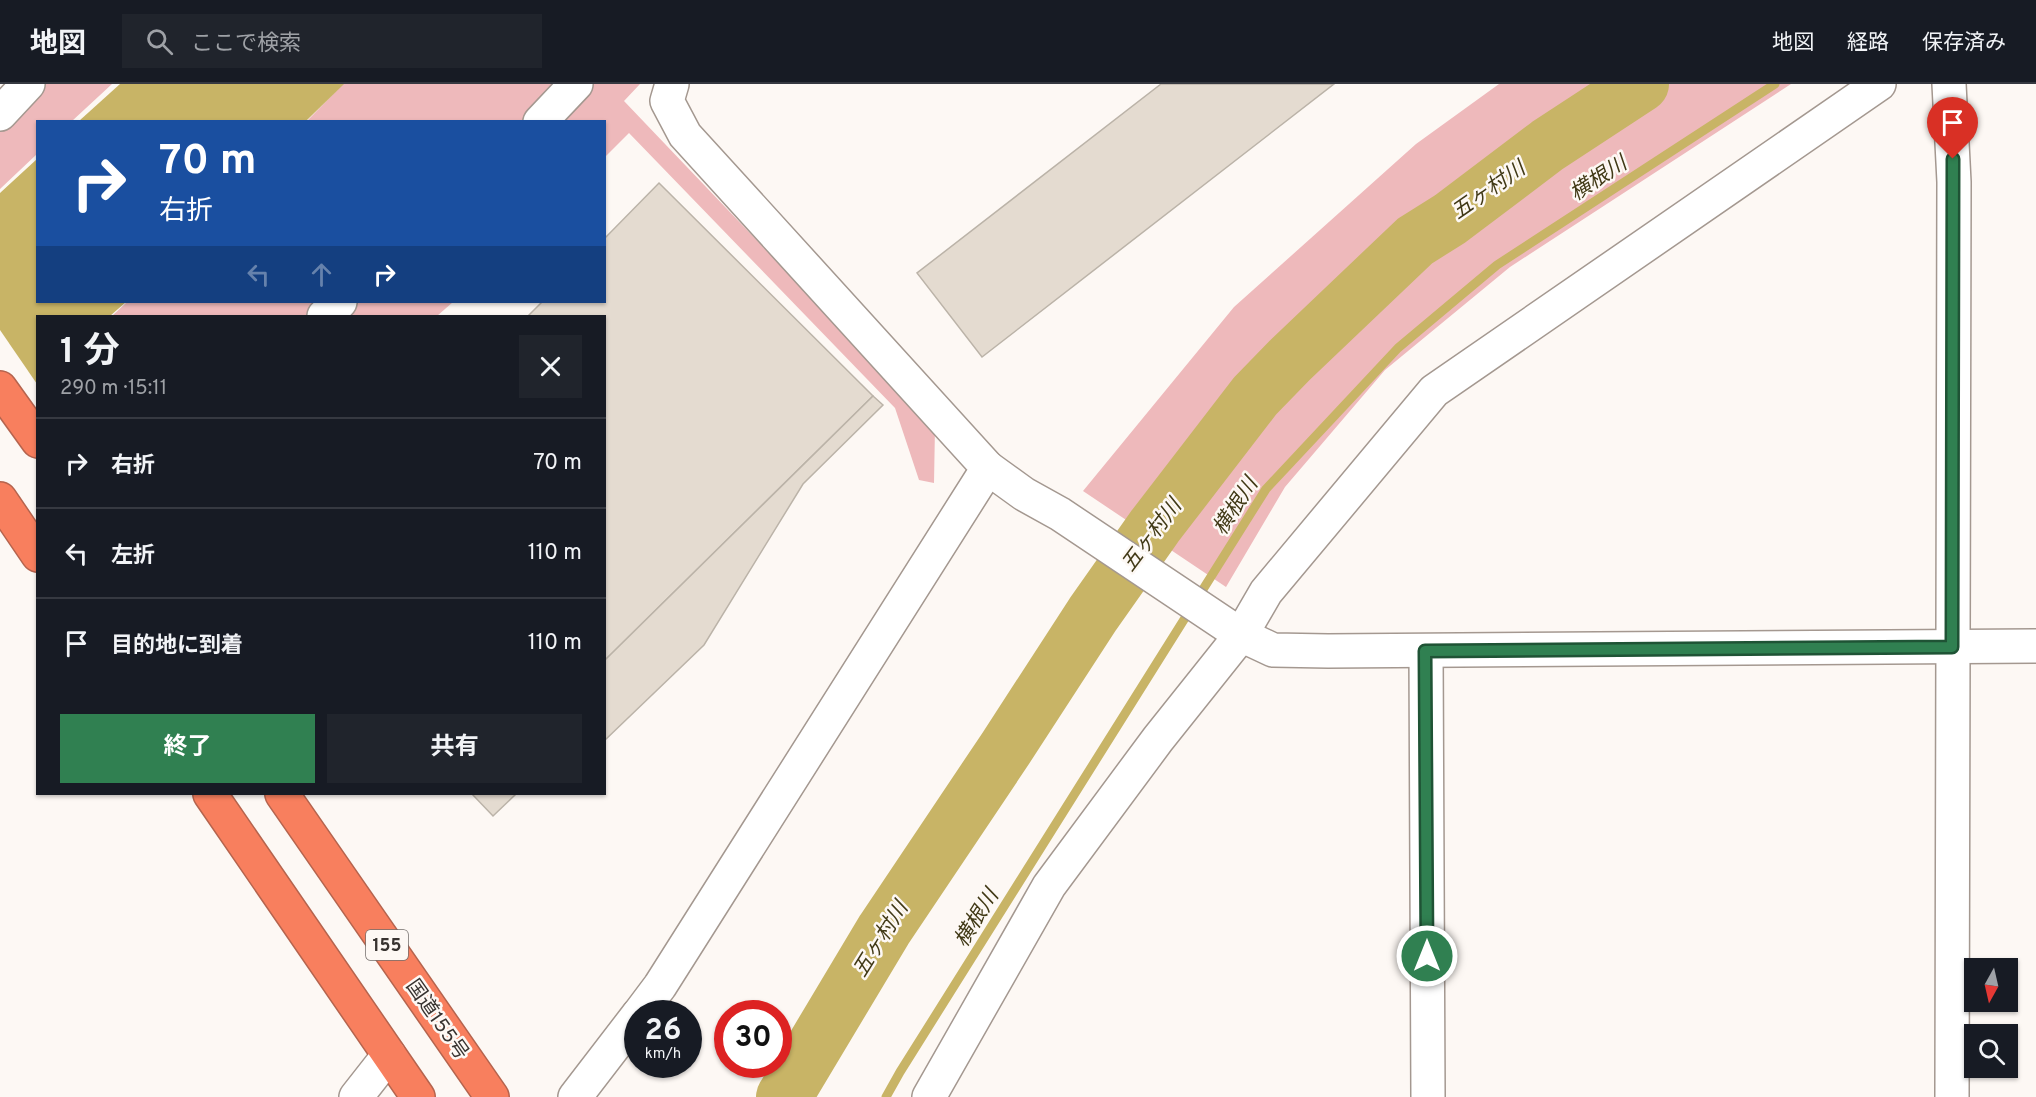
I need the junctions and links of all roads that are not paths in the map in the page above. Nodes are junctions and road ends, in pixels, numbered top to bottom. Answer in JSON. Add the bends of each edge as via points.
{"nodes":[{"id":1,"x":28,"y":84,"type":"edge"},
{"id":2,"x":576,"y":84,"type":"edge"},
{"id":3,"x":672,"y":84,"type":"edge"},
{"id":4,"x":1879,"y":84,"type":"edge"},
{"id":5,"x":1949,"y":84,"type":"edge"},
{"id":6,"x":0,"y":114,"type":"edge"},
{"id":7,"x":542,"y":120,"type":"edge"},
{"id":8,"x":339,"y":303,"type":"edge"},
{"id":9,"x":325,"y":315,"type":"edge"},
{"id":10,"x":0,"y":388,"type":"edge"},
{"id":11,"x":36,"y":438,"type":"edge"},
{"id":12,"x":988,"y":468,"type":"junction"},
{"id":13,"x":0,"y":500,"type":"edge"},
{"id":14,"x":36,"y":552,"type":"edge"},
{"id":15,"x":1232,"y":629,"type":"junction"},
{"id":16,"x":2036,"y":646,"type":"edge"},
{"id":17,"x":1952,"y":647,"type":"junction"},
{"id":18,"x":1425,"y":651,"type":"junction"},
{"id":19,"x":211,"y":795,"type":"edge"},
{"id":20,"x":283,"y":795,"type":"edge"},
{"id":21,"x":649,"y":1000,"type":"edge"},
{"id":22,"x":624,"y":1033,"type":"edge"},
{"id":23,"x":389,"y":1055,"type":"junction"},
{"id":24,"x":356,"y":1097,"type":"edge"},
{"id":25,"x":418,"y":1097,"type":"edge"},
{"id":26,"x":492,"y":1097,"type":"edge"},
{"id":27,"x":575,"y":1097,"type":"edge"},
{"id":28,"x":929,"y":1097,"type":"edge"},
{"id":29,"x":1428,"y":1097,"type":"edge"},
{"id":30,"x":1952,"y":1097,"type":"edge"}],
"edges":[{"from":1,"to":6,"type":"street"},
{"from":2,"to":7,"type":"street"},
{"from":3,"to":12,"type":"street","via":[[667,101],[685,135]]},
{"from":4,"to":15,"type":"street","via":[[1434,392]]},
{"from":5,"to":17,"type":"street","via":[[1954,182]]},
{"from":8,"to":9,"type":"street"},
{"from":10,"to":11,"type":"highway"},
{"from":12,"to":15,"type":"street"},
{"from":12,"to":21,"type":"street"},
{"from":13,"to":14,"type":"highway"},
{"from":15,"to":18,"type":"street","via":[[1273,650]]},
{"from":15,"to":28,"type":"street","via":[[1158,739],[1049,886]]},
{"from":16,"to":17,"type":"street"},
{"from":17,"to":18,"type":"street"},
{"from":17,"to":30,"type":"street"},
{"from":18,"to":29,"type":"street"},
{"from":19,"to":23,"type":"highway"},
{"from":20,"to":26,"type":"highway","name":"国道155号","number":"155"},
{"from":22,"to":27,"type":"street"},
{"from":23,"to":24,"type":"street"},
{"from":23,"to":25,"type":"highway"}]}
